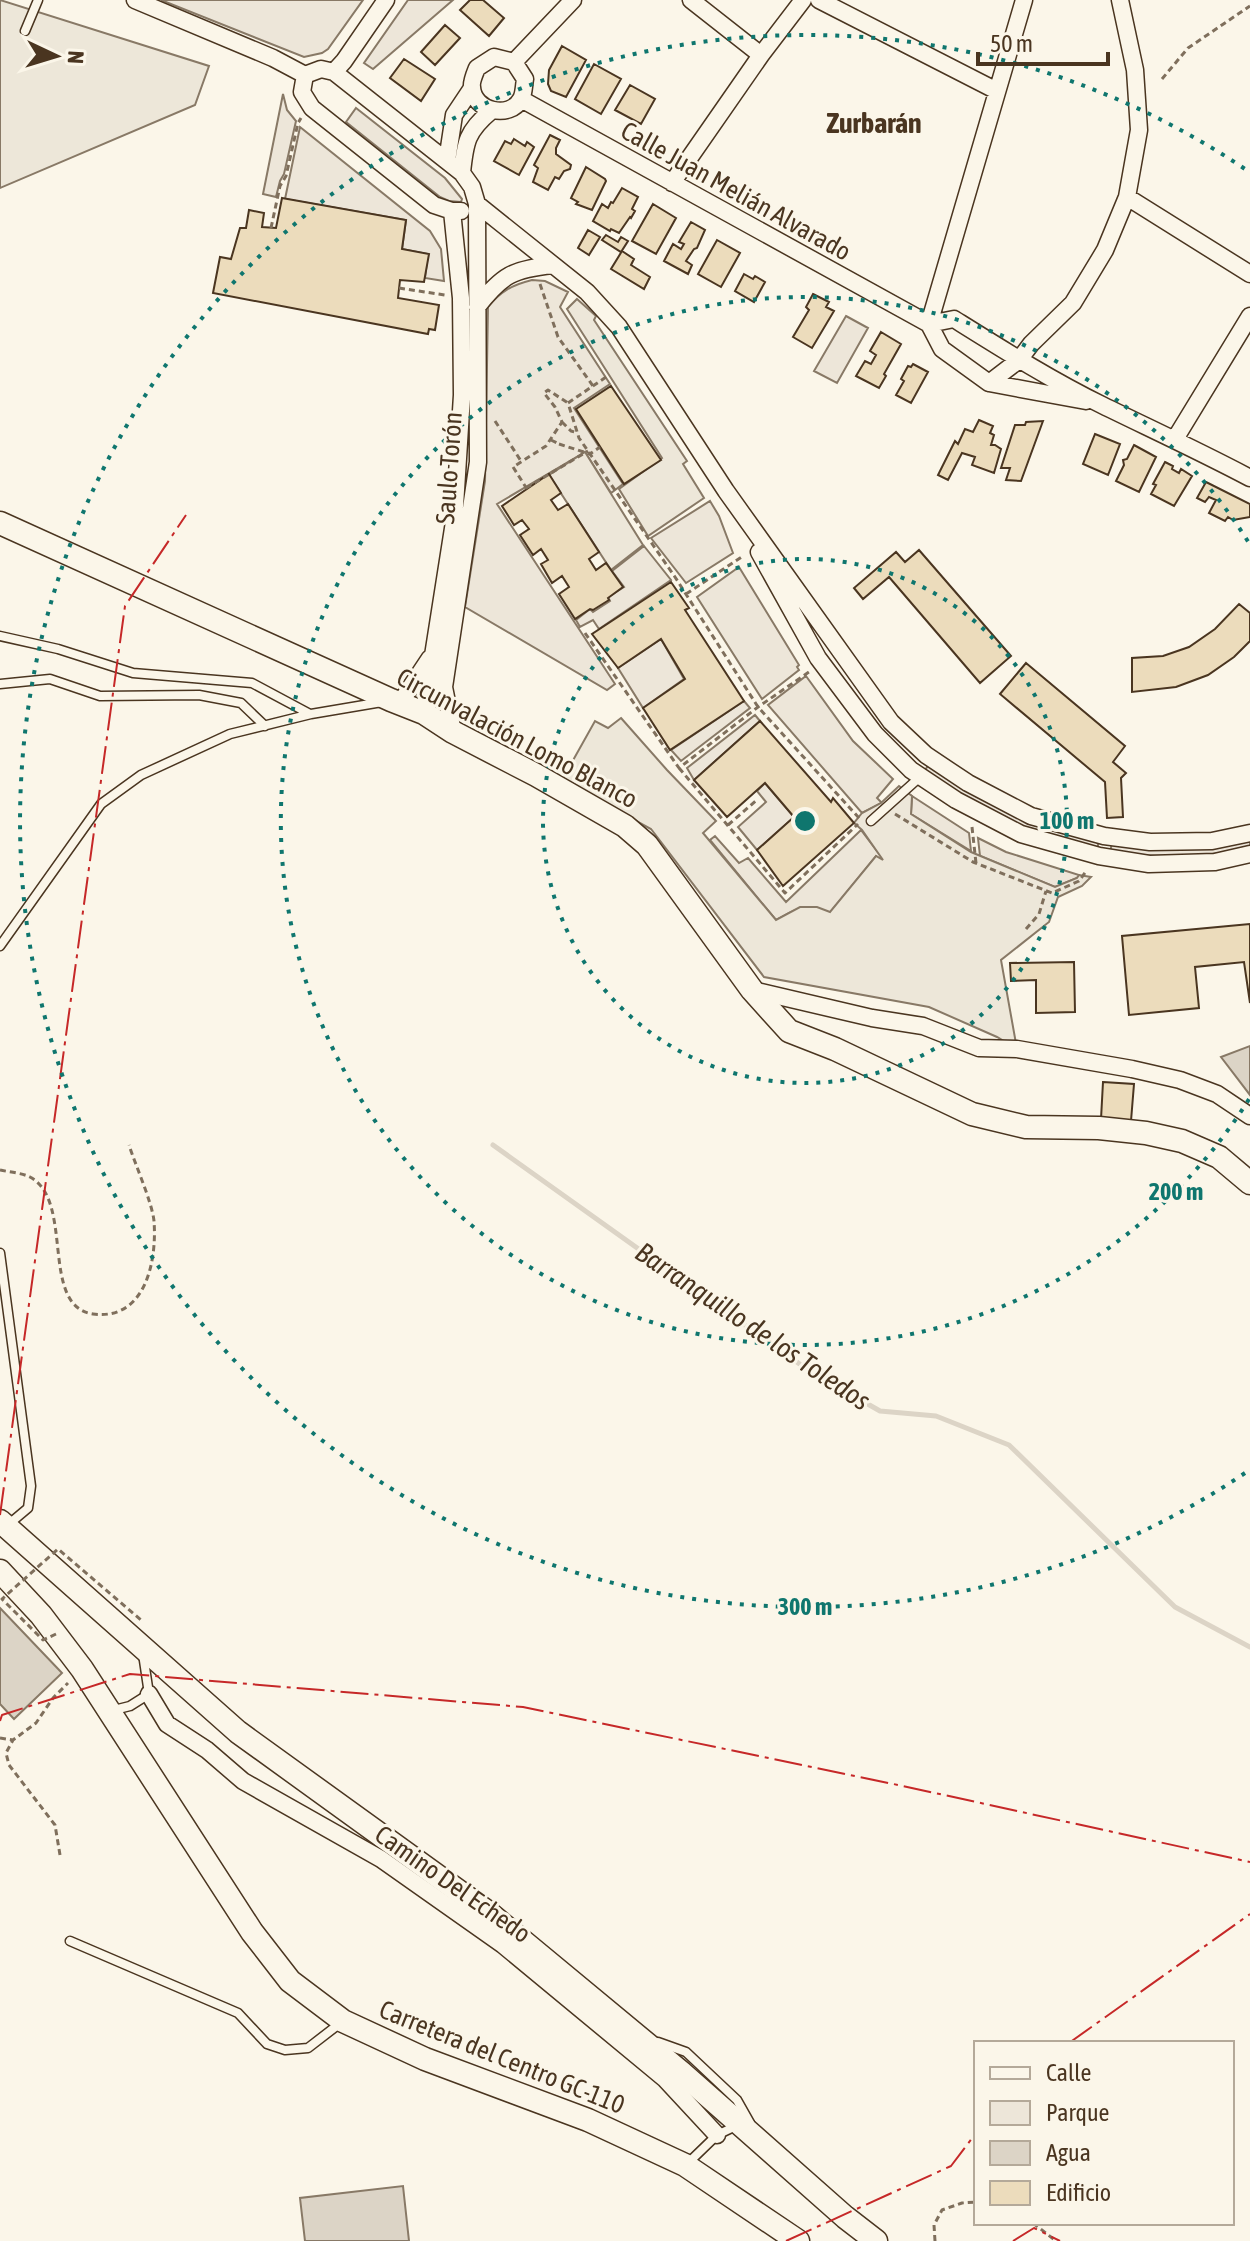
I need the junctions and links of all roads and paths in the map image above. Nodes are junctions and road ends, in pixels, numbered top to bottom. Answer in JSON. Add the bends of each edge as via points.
{"nodes":[{"id":1,"x":38,"y":0,"type":"edge"},
{"id":2,"x":135,"y":0,"type":"edge"},
{"id":3,"x":386,"y":0,"type":"edge"},
{"id":4,"x":573,"y":0,"type":"edge"},
{"id":5,"x":691,"y":0,"type":"edge"},
{"id":6,"x":803,"y":0,"type":"edge"},
{"id":7,"x":819,"y":0,"type":"edge"},
{"id":8,"x":1024,"y":0,"type":"edge"},
{"id":9,"x":1120,"y":0,"type":"edge"},
{"id":10,"x":1250,"y":6,"type":"edge"},
{"id":11,"x":25,"y":31,"type":"dead end"},
{"id":12,"x":761,"y":55,"type":"junction"},
{"id":13,"x":514,"y":62,"type":"junction"},
{"id":14,"x":334,"y":72,"type":"junction"},
{"id":15,"x":305,"y":75,"type":"junction"},
{"id":16,"x":1162,"y":79,"type":"dead end"},
{"id":17,"x":472,"y":88,"type":"junction"},
{"id":18,"x":997,"y":91,"type":"junction"},
{"id":19,"x":521,"y":99,"type":"junction"},
{"id":20,"x":311,"y":106,"type":"junction"},
{"id":21,"x":491,"y":111,"type":"junction"},
{"id":22,"x":447,"y":161,"type":"junction"},
{"id":23,"x":462,"y":173,"type":"junction"},
{"id":24,"x":672,"y":183,"type":"junction"},
{"id":25,"x":1127,"y":197,"type":"junction"},
{"id":26,"x":477,"y":204,"type":"junction"},
{"id":27,"x":452,"y":211,"type":"junction"},
{"id":28,"x":271,"y":228,"type":"dead end"},
{"id":29,"x":553,"y":265,"type":"junction"},
{"id":30,"x":1250,"y":274,"type":"edge"},
{"id":31,"x":540,"y":281,"type":"dead end"},
{"id":32,"x":399,"y":288,"type":"dead end"},
{"id":33,"x":461,"y":298,"type":"junction"},
{"id":34,"x":477,"y":307,"type":"junction"},
{"id":35,"x":1250,"y":316,"type":"edge"},
{"id":36,"x":929,"y":324,"type":"junction"},
{"id":37,"x":1019,"y":360,"type":"junction"},
{"id":38,"x":606,"y":377,"type":"dead end"},
{"id":39,"x":989,"y":383,"type":"junction"},
{"id":40,"x":593,"y":386,"type":"junction"},
{"id":41,"x":568,"y":403,"type":"junction"},
{"id":42,"x":1100,"y":404,"type":"junction"},
{"id":43,"x":493,"y":419,"type":"dead end"},
{"id":44,"x":562,"y":422,"type":"junction"},
{"id":45,"x":578,"y":433,"type":"junction"},
{"id":46,"x":1175,"y":439,"type":"junction"},
{"id":47,"x":551,"y":440,"type":"junction"},
{"id":48,"x":600,"y":447,"type":"dead end"},
{"id":49,"x":589,"y":453,"type":"junction"},
{"id":50,"x":521,"y":461,"type":"junction"},
{"id":51,"x":1250,"y":478,"type":"edge"},
{"id":52,"x":726,"y":491,"type":"junction"},
{"id":53,"x":0,"y":523,"type":"edge"},
{"id":54,"x":756,"y":547,"type":"junction"},
{"id":55,"x":686,"y":594,"type":"junction"},
{"id":56,"x":585,"y":633,"type":"dead end"},
{"id":57,"x":0,"y":636,"type":"edge"},
{"id":58,"x":433,"y":654,"type":"junction"},
{"id":59,"x":822,"y":663,"type":"junction"},
{"id":60,"x":0,"y":684,"type":"edge"},
{"id":61,"x":396,"y":702,"type":"junction"},
{"id":62,"x":758,"y":707,"type":"junction"},
{"id":63,"x":424,"y":713,"type":"junction"},
{"id":64,"x":311,"y":714,"type":"junction"},
{"id":65,"x":265,"y":726,"type":"junction"},
{"id":66,"x":453,"y":732,"type":"junction"},
{"id":67,"x":679,"y":768,"type":"junction"},
{"id":68,"x":920,"y":777,"type":"junction"},
{"id":69,"x":758,"y":799,"type":"dead end"},
{"id":70,"x":970,"y":807,"type":"junction"},
{"id":71,"x":874,"y":818,"type":"joint"},
{"id":72,"x":728,"y":825,"type":"junction"},
{"id":73,"x":1250,"y":833,"type":"edge"},
{"id":74,"x":1250,"y":854,"type":"edge"},
{"id":75,"x":976,"y":863,"type":"junction"},
{"id":76,"x":1081,"y":879,"type":"dead end"},
{"id":77,"x":1046,"y":891,"type":"junction"},
{"id":78,"x":1026,"y":929,"type":"dead end"},
{"id":79,"x":1,"y":944,"type":"edge"},
{"id":80,"x":752,"y":990,"type":"junction"},
{"id":81,"x":1250,"y":1116,"type":"edge"},
{"id":82,"x":129,"y":1145,"type":"dead end"},
{"id":83,"x":0,"y":1170,"type":"edge"},
{"id":84,"x":1250,"y":1183,"type":"edge"},
{"id":85,"x":0,"y":1253,"type":"edge"},
{"id":86,"x":3,"y":1524,"type":"edge"},
{"id":87,"x":0,"y":1571,"type":"edge"},
{"id":88,"x":141,"y":1620,"type":"dead end"},
{"id":89,"x":56,"y":1634,"type":"junction"},
{"id":90,"x":142,"y":1647,"type":"junction"},
{"id":91,"x":82,"y":1669,"type":"junction"},
{"id":92,"x":149,"y":1694,"type":"junction"},
{"id":93,"x":110,"y":1711,"type":"junction"},
{"id":94,"x":0,"y":1738,"type":"edge"},
{"id":95,"x":13,"y":1740,"type":"junction"},
{"id":96,"x":60,"y":1855,"type":"dead end"},
{"id":97,"x":70,"y":1941,"type":"dead end"},
{"id":98,"x":343,"y":2021,"type":"junction"},
{"id":99,"x":635,"y":2034,"type":"junction"},
{"id":100,"x":740,"y":2124,"type":"junction"},
{"id":101,"x":717,"y":2135,"type":"junction"},
{"id":102,"x":760,"y":2142,"type":"junction"},
{"id":103,"x":685,"y":2165,"type":"junction"},
{"id":104,"x":974,"y":2202,"type":"edge"},
{"id":105,"x":1036,"y":2225,"type":"edge"},
{"id":106,"x":798,"y":2241,"type":"edge"},
{"id":107,"x":876,"y":2241,"type":"edge"},
{"id":108,"x":935,"y":2241,"type":"edge"},
{"id":109,"x":1056,"y":2241,"type":"edge"}],
"edges":[{"from":1,"to":11,"type":"lane"},
{"from":2,"to":15,"type":"street"},
{"from":3,"to":14,"type":"street"},
{"from":4,"to":13,"type":"street"},
{"from":5,"to":12,"type":"street"},
{"from":6,"to":12,"type":"street"},
{"from":7,"to":18,"type":"street"},
{"from":8,"to":18,"type":"street"},
{"from":9,"to":25,"type":"street","via":[[1135,70],[1139,130]]},
{"from":10,"to":16,"type":"path","via":[[1188,48]]},
{"from":12,"to":24,"type":"street"},
{"from":13,"to":17,"type":"street","via":[[494,57],[477,68]]},
{"from":13,"to":19,"type":"street","via":[[525,79]]},
{"from":14,"to":15,"type":"street","via":[[321,69]]},
{"from":14,"to":22,"type":"street"},
{"from":15,"to":20,"type":"street","via":[[302,92]]},
{"from":17,"to":21,"type":"street","via":[[478,102]]},
{"from":17,"to":22,"type":"street","via":[[454,115]]},
{"from":18,"to":36,"type":"street"},
{"from":19,"to":21,"type":"street","via":[[508,110]]},
{"from":19,"to":24,"type":"street","name":"Calle Juan Melián Alvarado"},
{"from":20,"to":27,"type":"street","via":[[434,205]]},
{"from":20,"to":28,"type":"path","via":[[298,123]]},
{"from":21,"to":23,"type":"street","via":[[474,125],[465,143]]},
{"from":22,"to":23,"type":"street"},
{"from":23,"to":26,"type":"street"},
{"from":24,"to":36,"type":"street","name":"Calle Juan Melián Alvarado"},
{"from":25,"to":30,"type":"street"},
{"from":25,"to":37,"type":"street","via":[[1105,250],[1073,303]]},
{"from":26,"to":27,"type":"street"},
{"from":26,"to":29,"type":"street"},
{"from":26,"to":34,"type":"street","name":"Saulo Torón"},
{"from":27,"to":33,"type":"street","name":"Saulo Torón"},
{"from":29,"to":34,"type":"street","via":[[504,277]]},
{"from":29,"to":52,"type":"street","via":[[619,327]]},
{"from":31,"to":40,"type":"path","via":[[558,337]]},
{"from":32,"to":33,"type":"path"},
{"from":33,"to":58,"type":"street","name":"Saulo Torón","via":[[462,395],[454,522]]},
{"from":34,"to":66,"type":"street","name":"Saulo Torón","via":[[478,462],[444,687]]},
{"from":35,"to":46,"type":"street"},
{"from":36,"to":37,"type":"street","name":"Calle Juan Melián Alvarado","via":[[954,319]]},
{"from":36,"to":39,"type":"street","name":"Calle Juan Melián Alvarado","via":[[942,349]]},
{"from":37,"to":39,"type":"street"},
{"from":37,"to":42,"type":"street","name":"Calle Juan Melián Alvarado"},
{"from":38,"to":40,"type":"path"},
{"from":39,"to":42,"type":"street","name":"Calle Juan Melián Alvarado"},
{"from":40,"to":41,"type":"path"},
{"from":41,"to":44,"type":"path","via":[[548,390],[544,393]]},
{"from":41,"to":45,"type":"path"},
{"from":42,"to":46,"type":"street","name":"Calle Juan Melián Alvarado"},
{"from":43,"to":50,"type":"path"},
{"from":44,"to":45,"type":"path"},
{"from":44,"to":47,"type":"path"},
{"from":45,"to":49,"type":"path"},
{"from":46,"to":51,"type":"street","name":"Calle Juan Melián Alvarado"},
{"from":47,"to":49,"type":"path","bridge":true},
{"from":47,"to":50,"type":"path"},
{"from":48,"to":49,"type":"path","bridge":true},
{"from":49,"to":50,"type":"path","via":[[527,488],[513,467]]},
{"from":49,"to":55,"type":"path"},
{"from":52,"to":54,"type":"street"},
{"from":52,"to":73,"type":"street","via":[[891,722],[926,755],[968,783],[1031,816],[1104,836],[1212,841]]},
{"from":53,"to":61,"type":"main road","name":"Circunvalación Lomo Blanco"},
{"from":54,"to":55,"type":"path"},
{"from":54,"to":59,"type":"street"},
{"from":55,"to":62,"type":"path"},
{"from":56,"to":67,"type":"path"},
{"from":57,"to":64,"type":"lane","via":[[133,673],[252,683]]},
{"from":58,"to":61,"type":"street"},
{"from":58,"to":63,"type":"street","name":"Saulo Torón"},
{"from":59,"to":62,"type":"path"},
{"from":59,"to":68,"type":"street","via":[[875,734]]},
{"from":60,"to":65,"type":"lane","via":[[50,679],[100,696],[199,695],[241,703]]},
{"from":61,"to":63,"type":"main road","name":"Circunvalación Lomo Blanco"},
{"from":61,"to":64,"type":"lane"},
{"from":62,"to":67,"type":"path"},
{"from":62,"to":72,"type":"path","via":[[862,821],[785,893]]},
{"from":63,"to":66,"type":"main road","name":"Circunvalación Lomo Blanco"},
{"from":64,"to":65,"type":"lane"},
{"from":65,"to":79,"type":"lane","via":[[230,734],[141,775],[101,804]]},
{"from":66,"to":80,"type":"main road","name":"Circunvalación Lomo Blanco","via":[[625,826],[647,845]]},
{"from":67,"to":72,"type":"path"},
{"from":68,"to":70,"type":"street"},
{"from":68,"to":71,"type":"lane"},
{"from":69,"to":72,"type":"path"},
{"from":70,"to":74,"type":"street","via":[[1021,834],[1099,856],[1149,864],[1215,862]]},
{"from":70,"to":75,"type":"path"},
{"from":71,"to":75,"type":"path","via":[[887,813],[901,816]]},
{"from":75,"to":77,"type":"path"},
{"from":76,"to":77,"type":"path"},
{"from":77,"to":78,"type":"path","via":[[1039,914]]},
{"from":80,"to":81,"type":"street","via":[[923,1026],[979,1048],[1017,1049],[1180,1080],[1217,1094]]},
{"from":80,"to":84,"type":"main road","name":"Circunvalación Lomo Blanco","via":[[789,1031],[972,1114],[1026,1127],[1099,1128],[1182,1141],[1219,1157]]},
{"from":82,"to":83,"type":"path","via":[[154,1219],[153,1262],[140,1297],[118,1312],[92,1314],[71,1303],[44,1190],[30,1177]]},
{"from":85,"to":86,"type":"lane","via":[[31,1486],[28,1508]]},
{"from":86,"to":90,"type":"main road"},
{"from":87,"to":89,"type":"main road","name":"Carretera del Centro GC-110"},
{"from":88,"to":89,"type":"path","bridge":true,"via":[[58,1549],[2,1599],[43,1640]]},
{"from":89,"to":91,"type":"main road","name":"Carretera del Centro GC-110"},
{"from":90,"to":92,"type":"lane"},
{"from":90,"to":99,"type":"main road","via":[[238,1732],[490,1914]]},
{"from":91,"to":93,"type":"main road","name":"Carretera del Centro GC-110"},
{"from":91,"to":95,"type":"path","via":[[36,1723]]},
{"from":92,"to":93,"type":"lane"},
{"from":92,"to":101,"type":"street","name":"Camino Del Echedo","via":[[167,1724],[243,1781],[381,1859],[503,1945],[665,2079]]},
{"from":93,"to":98,"type":"main road","name":"Carretera del Centro GC-110","via":[[252,1932],[290,1981]]},
{"from":94,"to":95,"type":"path"},
{"from":95,"to":96,"type":"path","via":[[6,1753],[9,1765],[55,1825]]},
{"from":97,"to":98,"type":"lane","via":[[238,2013],[267,2044],[285,2050],[308,2048]]},
{"from":98,"to":103,"type":"main road","name":"Carretera del Centro GC-110"},
{"from":99,"to":100,"type":"main road"},
{"from":99,"to":102,"type":"lane","via":[[686,2052],[737,2100]]},
{"from":100,"to":101,"type":"lane"},
{"from":100,"to":102,"type":"main road"},
{"from":101,"to":103,"type":"lane"},
{"from":102,"to":107,"type":"main road"},
{"from":103,"to":106,"type":"main road","name":"Carretera del Centro GC-110"},
{"from":104,"to":108,"type":"path","via":[[942,2210],[934,2225]]},
{"from":105,"to":109,"type":"path"}]}
